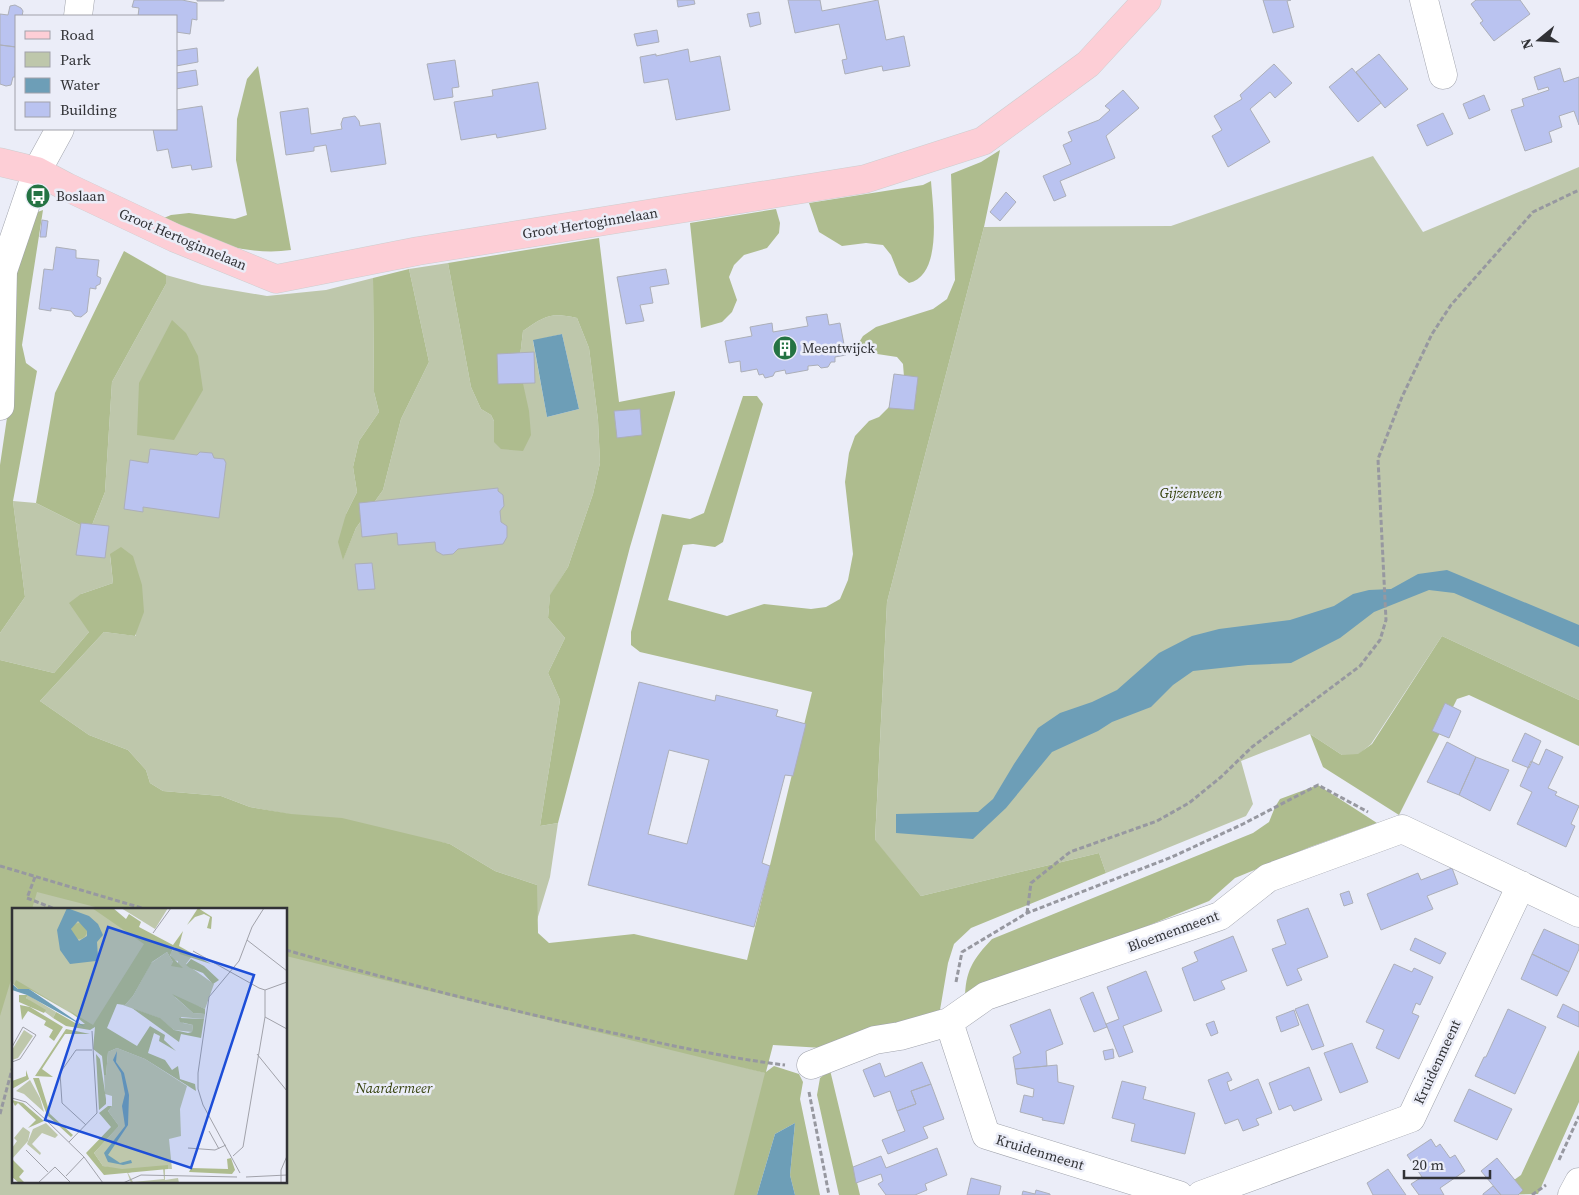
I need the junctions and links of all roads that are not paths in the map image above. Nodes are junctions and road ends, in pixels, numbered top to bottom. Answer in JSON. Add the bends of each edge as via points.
{"nodes":[{"id":1,"x":80,"y":0,"type":"edge"},
{"id":2,"x":1147,"y":0,"type":"edge"},
{"id":3,"x":1424,"y":0,"type":"edge"},
{"id":4,"x":78,"y":15,"type":"edge"},
{"id":5,"x":1442,"y":75,"type":"dead end"},
{"id":6,"x":59,"y":130,"type":"edge"},
{"id":7,"x":0,"y":162,"type":"edge"},
{"id":8,"x":37,"y":171,"type":"junction"},
{"id":9,"x":0,"y":406,"type":"edge"},
{"id":10,"x":1521,"y":885,"type":"junction"},
{"id":11,"x":1579,"y":913,"type":"edge"},
{"id":12,"x":949,"y":1022,"type":"junction"},
{"id":13,"x":811,"y":1065,"type":"road end"},
{"id":14,"x":1579,"y":1182,"type":"edge"},
{"id":15,"x":1560,"y":1189,"type":"edge"},
{"id":16,"x":1179,"y":1195,"type":"edge"},
{"id":17,"x":1201,"y":1195,"type":"edge"}],
"edges":[{"from":1,"to":4,"type":"street"},
{"from":2,"to":8,"type":"main road","name":"Groot Hertoginnelaan","via":[[1088,64],[983,141],[874,176],[418,251],[276,279],[175,238]]},
{"from":3,"to":5,"type":"street"},
{"from":6,"to":8,"type":"street"},
{"from":7,"to":8,"type":"main road","name":"Groot Hertoginnelaan"},
{"from":8,"to":9,"type":"street","via":[[3,271]]},
{"from":10,"to":11,"type":"street"},
{"from":10,"to":12,"type":"street","name":"Bloemenmeent","via":[[1402,829],[1268,878],[1220,916],[986,996]]},
{"from":10,"to":17,"type":"street","name":"Kruidenmeent","via":[[1411,1118]]},
{"from":12,"to":13,"type":"street","name":"Bloemenmeent","via":[[875,1040]]},
{"from":12,"to":16,"type":"street","name":"Kruidenmeent","via":[[986,1136]]},
{"from":14,"to":15,"type":"street"}]}
